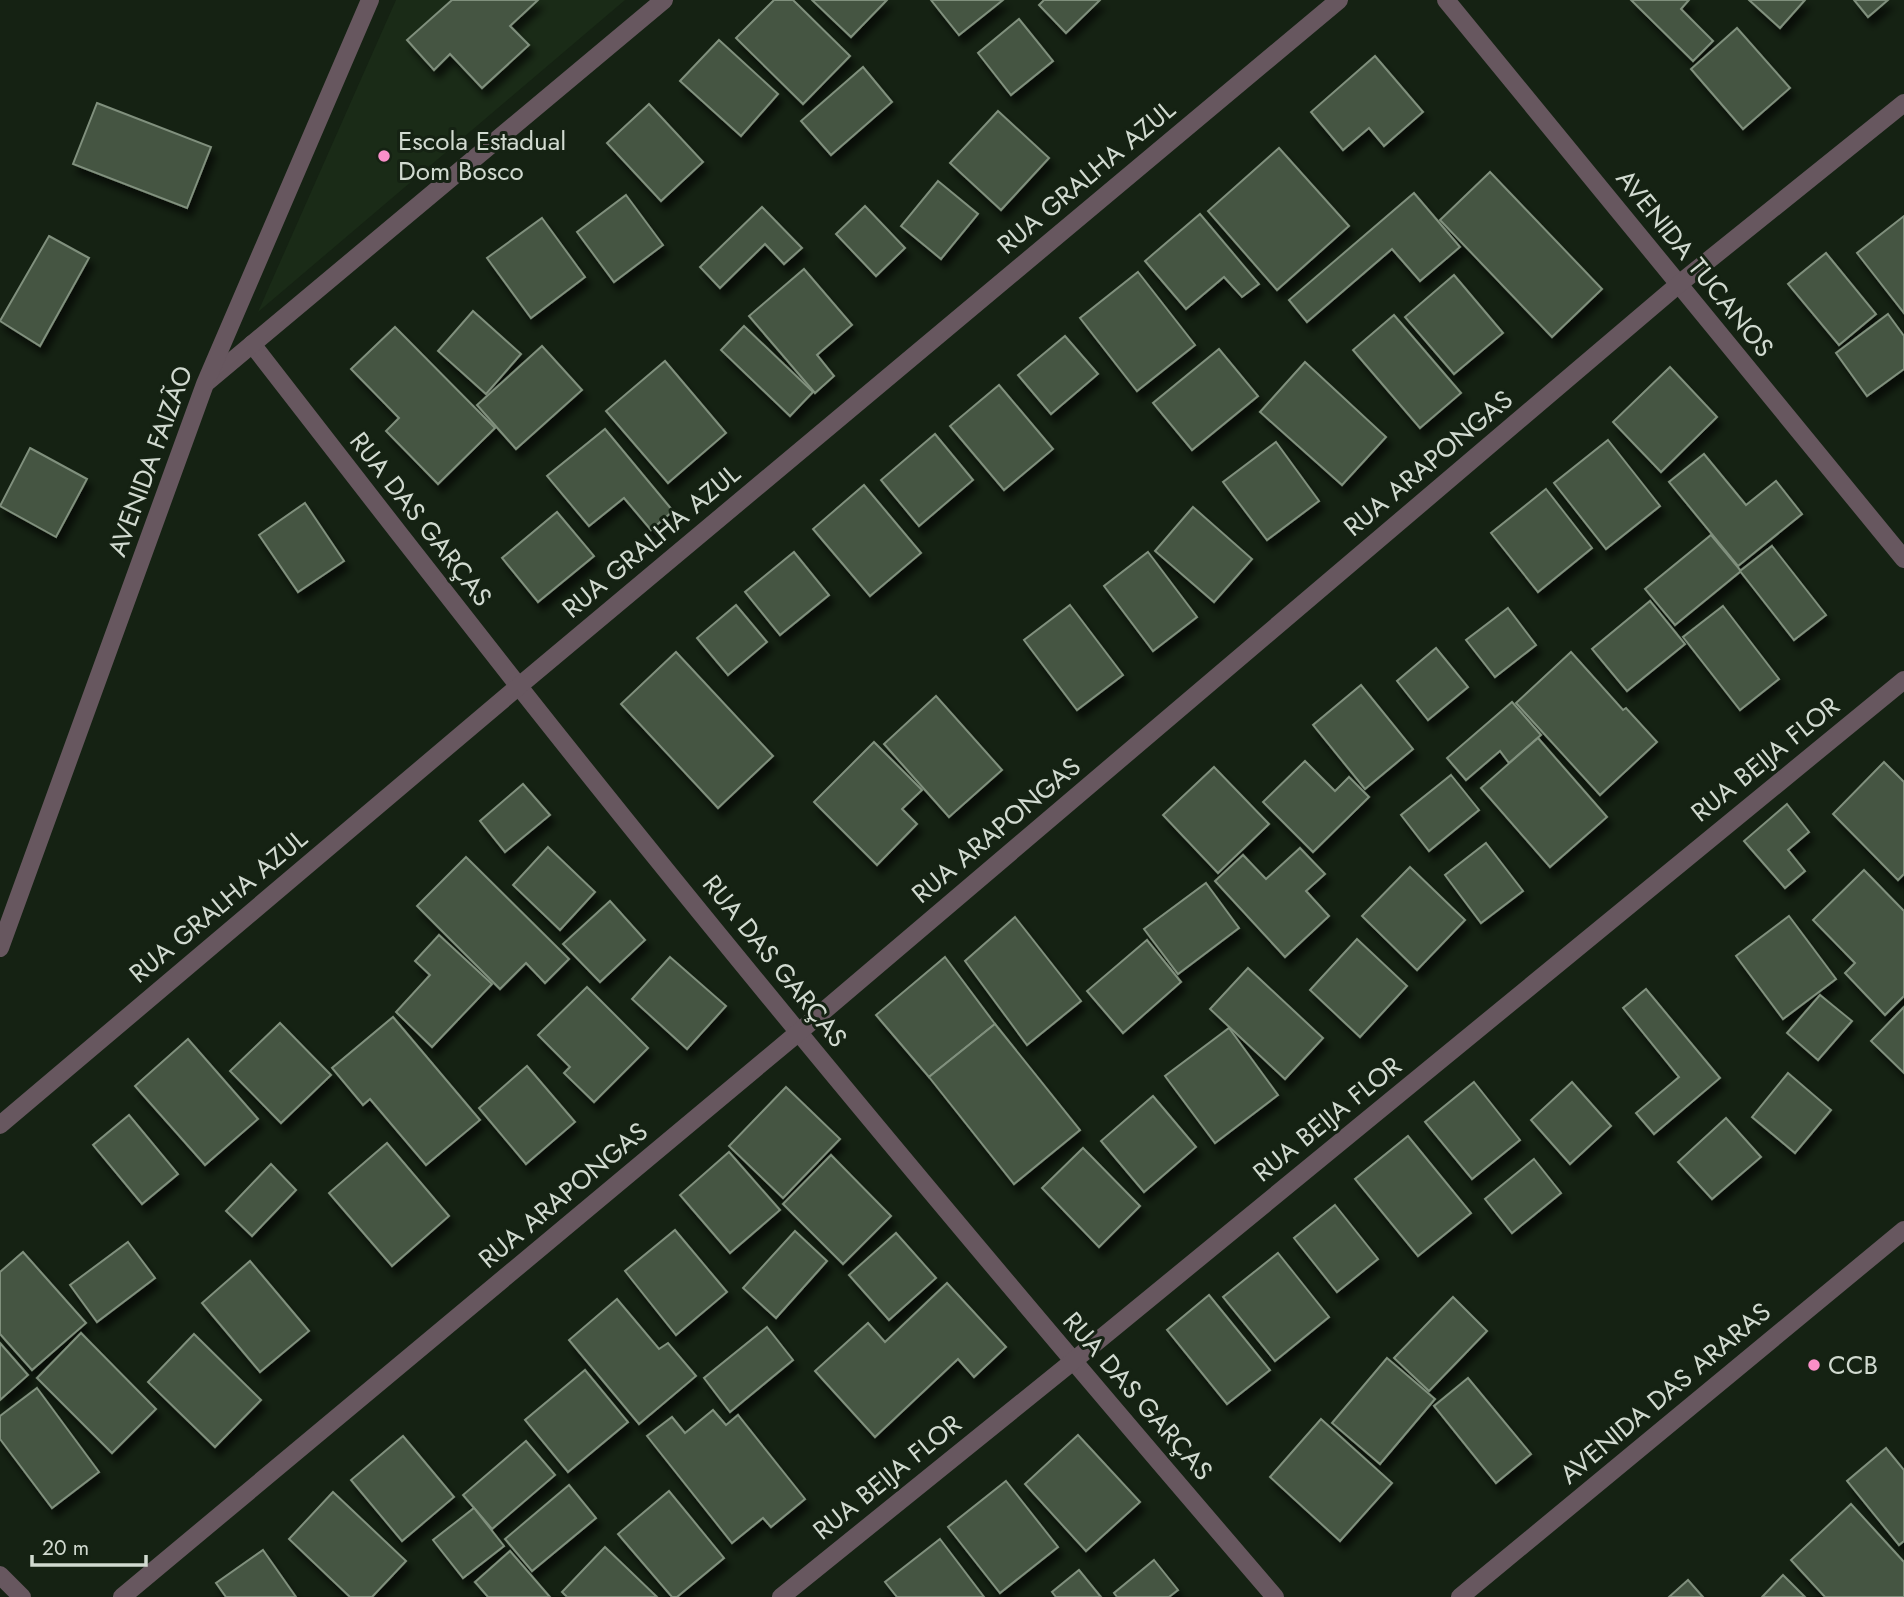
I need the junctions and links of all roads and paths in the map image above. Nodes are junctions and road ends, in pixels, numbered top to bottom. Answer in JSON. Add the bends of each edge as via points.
{"nodes":[{"id":1,"x":370,"y":0,"type":"edge"},
{"id":2,"x":664,"y":0,"type":"edge"},
{"id":3,"x":1339,"y":0,"type":"edge"},
{"id":4,"x":1446,"y":0,"type":"edge"},
{"id":5,"x":1904,"y":103,"type":"edge"},
{"id":6,"x":1679,"y":284,"type":"junction"},
{"id":7,"x":251,"y":344,"type":"junction"},
{"id":8,"x":205,"y":384,"type":"junction"},
{"id":9,"x":1904,"y":559,"type":"edge"},
{"id":10,"x":1904,"y":680,"type":"edge"},
{"id":11,"x":519,"y":686,"type":"junction"},
{"id":12,"x":0,"y":948,"type":"edge"},
{"id":13,"x":799,"y":1032,"type":"junction"},
{"id":14,"x":0,"y":1125,"type":"edge"},
{"id":15,"x":1904,"y":1230,"type":"edge"},
{"id":16,"x":1072,"y":1362,"type":"junction"},
{"id":17,"x":0,"y":1574,"type":"edge"},
{"id":18,"x":22,"y":1597,"type":"edge"},
{"id":19,"x":122,"y":1597,"type":"edge"},
{"id":20,"x":781,"y":1597,"type":"edge"},
{"id":21,"x":1275,"y":1597,"type":"edge"},
{"id":22,"x":1460,"y":1597,"type":"edge"}],
"edges":[{"from":1,"to":8,"type":"street","name":"AVENIDA FAIZÃO"},
{"from":2,"to":7,"type":"street"},
{"from":3,"to":11,"type":"street","name":"RUA GRALHA AZUL"},
{"from":4,"to":6,"type":"street","name":"AVENIDA TUCANOS"},
{"from":5,"to":6,"type":"street","name":"RUA ARAPONGAS"},
{"from":6,"to":9,"type":"street","name":"AVENIDA TUCANOS"},
{"from":6,"to":13,"type":"street","name":"RUA ARAPONGAS"},
{"from":7,"to":8,"type":"street"},
{"from":7,"to":11,"type":"street","name":"RUA DAS GARÇAS"},
{"from":8,"to":12,"type":"street","name":"AVENIDA FAIZÃO"},
{"from":10,"to":16,"type":"street","name":"RUA BEIJA FLOR"},
{"from":11,"to":13,"type":"street","name":"RUA DAS GARÇAS"},
{"from":11,"to":14,"type":"street","name":"RUA GRALHA AZUL"},
{"from":13,"to":16,"type":"street","name":"RUA DAS GARÇAS"},
{"from":13,"to":19,"type":"street","name":"RUA ARAPONGAS"},
{"from":15,"to":22,"type":"street","name":"AVENIDA DAS ARARAS"},
{"from":16,"to":20,"type":"street","name":"RUA BEIJA FLOR"},
{"from":16,"to":21,"type":"street","name":"RUA DAS GARÇAS"},
{"from":17,"to":18,"type":"street"}]}
